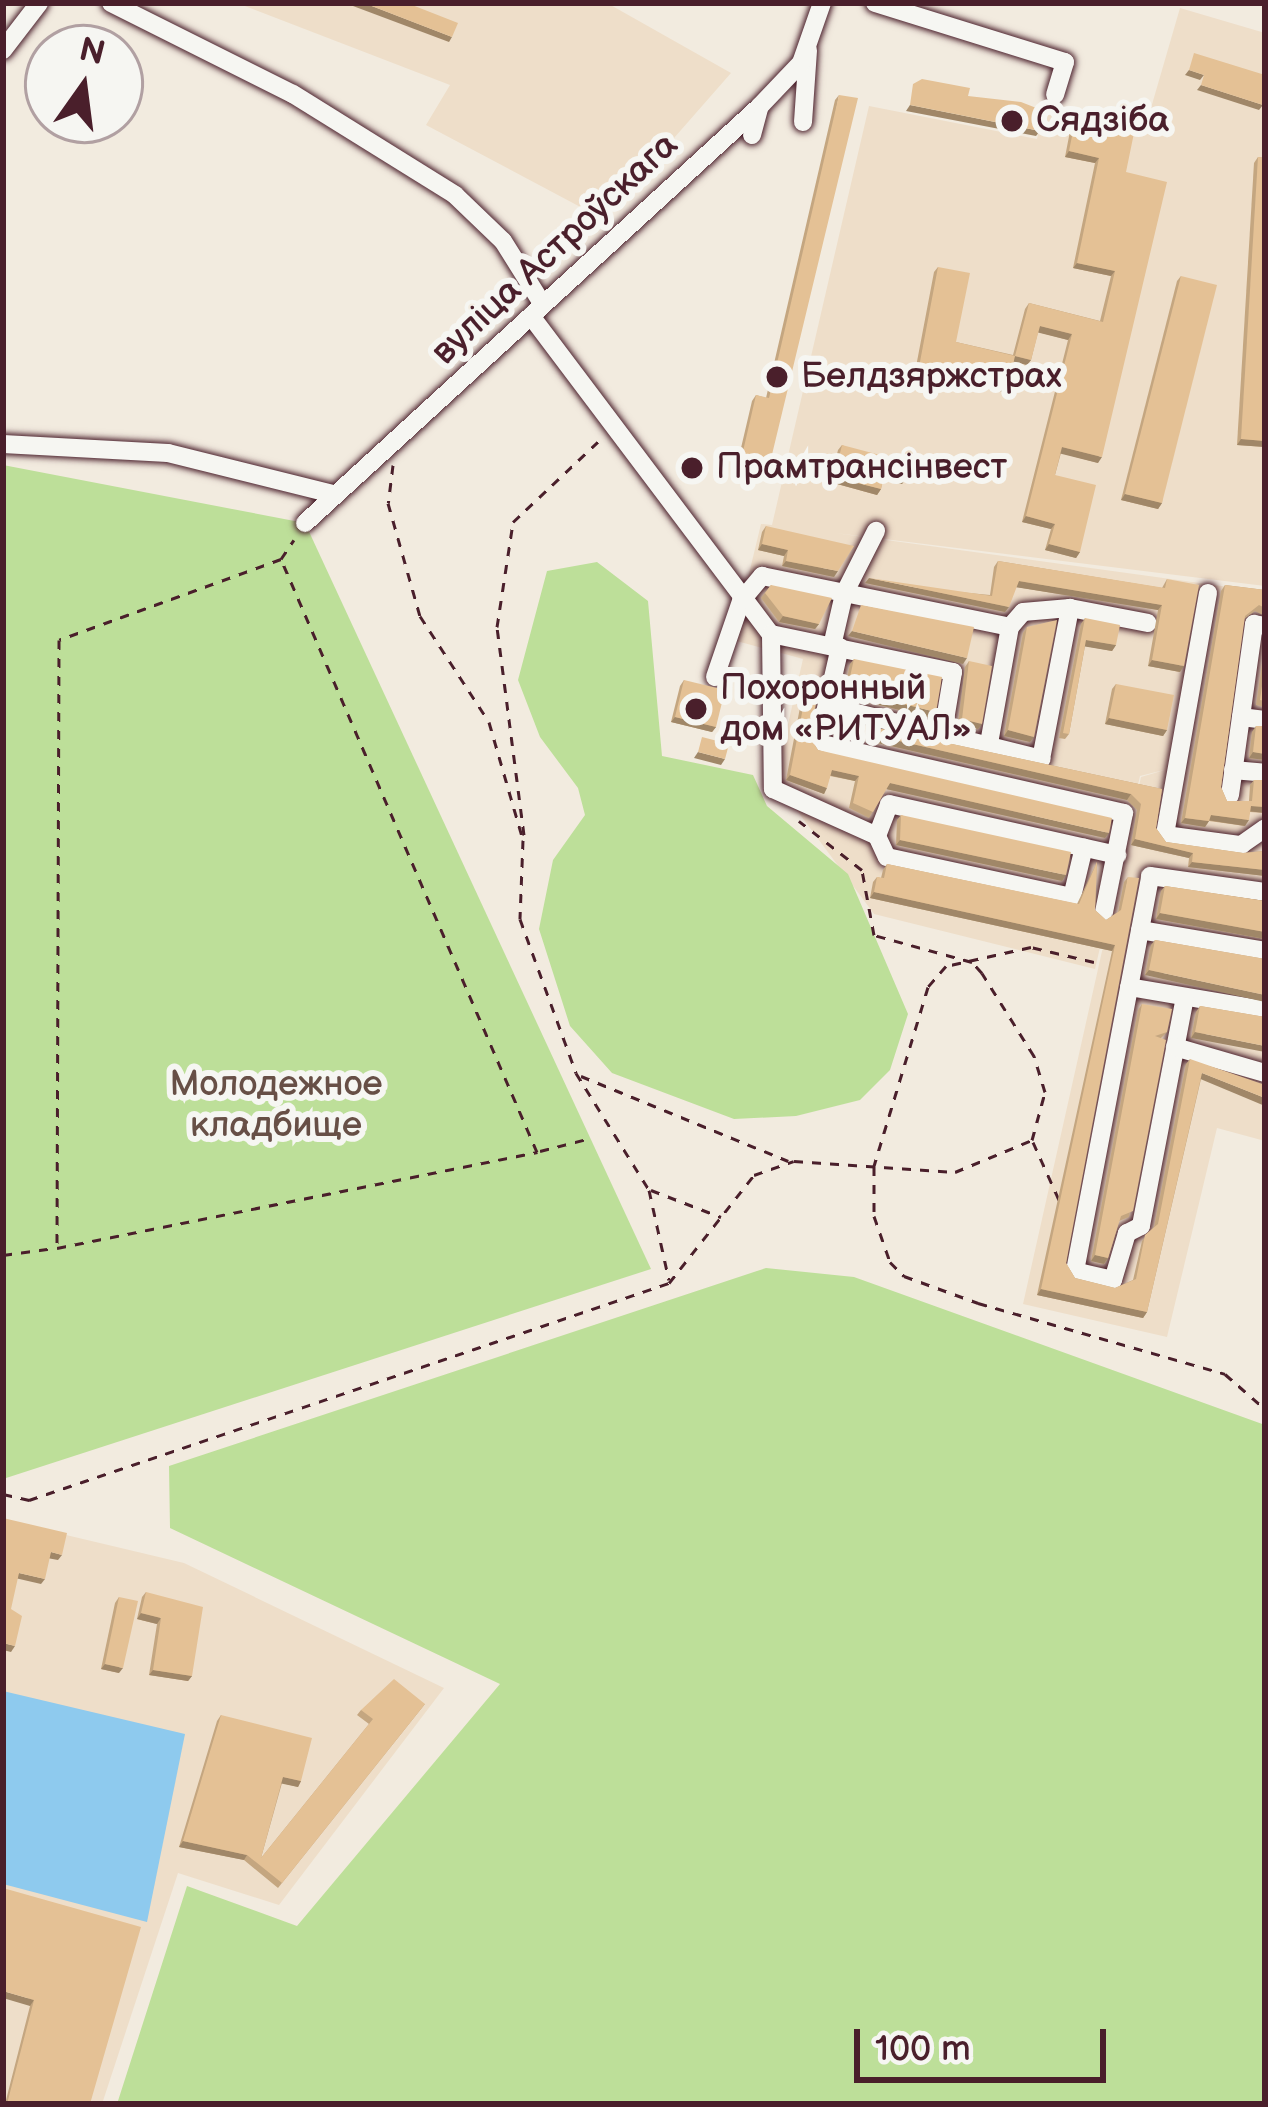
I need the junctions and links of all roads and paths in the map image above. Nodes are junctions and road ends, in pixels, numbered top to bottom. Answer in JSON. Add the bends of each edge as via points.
{"nodes":[{"id":1,"x":39,"y":3,"type":"edge"},
{"id":2,"x":111,"y":3,"type":"edge"},
{"id":3,"x":822,"y":3,"type":"edge"},
{"id":4,"x":874,"y":3,"type":"edge"},
{"id":5,"x":808,"y":43,"type":"junction"},
{"id":6,"x":3,"y":50,"type":"edge"},
{"id":7,"x":1055,"y":94,"type":"dead end"},
{"id":8,"x":760,"y":106,"type":"junction"},
{"id":9,"x":803,"y":122,"type":"dead end"},
{"id":10,"x":752,"y":135,"type":"dead end"},
{"id":11,"x":537,"y":310,"type":"junction"},
{"id":12,"x":614,"y":428,"type":"junction"},
{"id":13,"x":396,"y":440,"type":"junction"},
{"id":14,"x":3,"y":444,"type":"edge"},
{"id":15,"x":336,"y":495,"type":"junction"},
{"id":16,"x":305,"y":524,"type":"joint"},
{"id":17,"x":876,"y":531,"type":"dead end"},
{"id":18,"x":281,"y":559,"type":"junction"},
{"id":19,"x":1208,"y":593,"type":"dead end"},
{"id":20,"x":844,"y":594,"type":"junction"},
{"id":21,"x":741,"y":601,"type":"junction"},
{"id":22,"x":1070,"y":608,"type":"junction"},
{"id":23,"x":1148,"y":623,"type":"dead end"},
{"id":24,"x":1265,"y":626,"type":"edge"},
{"id":25,"x":1010,"y":627,"type":"junction"},
{"id":26,"x":771,"y":634,"type":"junction"},
{"id":27,"x":836,"y":646,"type":"junction"},
{"id":28,"x":715,"y":677,"type":"dead end"},
{"id":29,"x":1256,"y":681,"type":"edge"},
{"id":30,"x":829,"y":706,"type":"junction"},
{"id":31,"x":1241,"y":717,"type":"junction"},
{"id":32,"x":1265,"y":720,"type":"edge"},
{"id":33,"x":943,"y":732,"type":"junction"},
{"id":34,"x":988,"y":749,"type":"junction"},
{"id":35,"x":1233,"y":770,"type":"junction"},
{"id":36,"x":1265,"y":773,"type":"edge"},
{"id":37,"x":1229,"y":795,"type":"edge"},
{"id":38,"x":792,"y":816,"type":"dead end"},
{"id":39,"x":1265,"y":828,"type":"edge"},
{"id":40,"x":877,"y":836,"type":"junction"},
{"id":41,"x":523,"y":840,"type":"junction"},
{"id":42,"x":1084,"y":847,"type":"junction"},
{"id":43,"x":1117,"y":855,"type":"junction"},
{"id":44,"x":1265,"y":892,"type":"edge"},
{"id":45,"x":1104,"y":912,"type":"edge"},
{"id":46,"x":1140,"y":931,"type":"junction"},
{"id":47,"x":1265,"y":951,"type":"edge"},
{"id":48,"x":972,"y":962,"type":"junction"},
{"id":49,"x":1094,"y":962,"type":"dead end"},
{"id":50,"x":1129,"y":987,"type":"junction"},
{"id":51,"x":1185,"y":997,"type":"junction"},
{"id":52,"x":1265,"y":1010,"type":"edge"},
{"id":53,"x":1175,"y":1047,"type":"junction"},
{"id":54,"x":1265,"y":1072,"type":"edge"},
{"id":55,"x":576,"y":1073,"type":"junction"},
{"id":56,"x":591,"y":1138,"type":"dead end"},
{"id":57,"x":1033,"y":1140,"type":"junction"},
{"id":58,"x":538,"y":1151,"type":"junction"},
{"id":59,"x":790,"y":1162,"type":"junction"},
{"id":60,"x":874,"y":1166,"type":"junction"},
{"id":61,"x":649,"y":1190,"type":"junction"},
{"id":62,"x":1087,"y":1209,"type":"junction"},
{"id":63,"x":722,"y":1217,"type":"junction"},
{"id":64,"x":57,"y":1248,"type":"junction"},
{"id":65,"x":3,"y":1255,"type":"edge"},
{"id":66,"x":669,"y":1283,"type":"junction"},
{"id":67,"x":1265,"y":1409,"type":"edge"},
{"id":68,"x":3,"y":1494,"type":"edge"}],
"edges":[{"from":1,"to":6,"type":"street"},
{"from":2,"to":11,"type":"street","via":[[293,94],[455,194],[503,241]]},
{"from":3,"to":5,"type":"street","name":"вуліца Астроўскага"},
{"from":4,"to":7,"type":"street","via":[[1065,62]]},
{"from":5,"to":8,"type":"street","name":"вуліца Астроўскага","via":[[801,63]]},
{"from":5,"to":9,"type":"street","via":[[811,94]]},
{"from":8,"to":10,"type":"street"},
{"from":8,"to":11,"type":"street","name":"вуліца Астроўскага"},
{"from":11,"to":12,"type":"street"},
{"from":11,"to":13,"type":"street","name":"вуліца Астроўскага"},
{"from":12,"to":21,"type":"street"},
{"from":12,"to":41,"type":"path","via":[[513,523],[497,627]]},
{"from":13,"to":15,"type":"street","name":"вуліца Астроўскага"},
{"from":13,"to":41,"type":"path","via":[[388,503],[420,616],[488,722]]},
{"from":14,"to":15,"type":"street","via":[[168,453]]},
{"from":15,"to":16,"type":"street","name":"вуліца Астроўскага"},
{"from":16,"to":18,"type":"path"},
{"from":17,"to":20,"type":"street"},
{"from":18,"to":58,"type":"path"},
{"from":18,"to":64,"type":"path","via":[[59,640]]},
{"from":19,"to":39,"type":"street","via":[[1166,835],[1241,845]]},
{"from":20,"to":21,"type":"street","via":[[762,576]]},
{"from":20,"to":25,"type":"street"},
{"from":20,"to":27,"type":"street"},
{"from":21,"to":26,"type":"street"},
{"from":21,"to":28,"type":"street"},
{"from":22,"to":23,"type":"street"},
{"from":22,"to":25,"type":"street","via":[[1023,612]]},
{"from":22,"to":34,"type":"street","via":[[1042,759]]},
{"from":24,"to":29,"type":"street","via":[[1254,624]]},
{"from":25,"to":34,"type":"street"},
{"from":26,"to":27,"type":"street"},
{"from":26,"to":40,"type":"street","via":[[772,789]]},
{"from":27,"to":30,"type":"street"},
{"from":27,"to":33,"type":"street","via":[[953,672]]},
{"from":29,"to":31,"type":"street"},
{"from":30,"to":33,"type":"street"},
{"from":30,"to":43,"type":"street","via":[[818,743],[1124,813]]},
{"from":31,"to":32,"type":"street"},
{"from":31,"to":35,"type":"street"},
{"from":33,"to":34,"type":"street"},
{"from":35,"to":36,"type":"street"},
{"from":35,"to":37,"type":"street"},
{"from":38,"to":48,"type":"path","via":[[862,870],[874,935]]},
{"from":40,"to":42,"type":"street","via":[[889,803]]},
{"from":40,"to":42,"type":"street","via":[[887,857],[1072,897]]},
{"from":41,"to":55,"type":"path","via":[[520,919]]},
{"from":42,"to":43,"type":"street"},
{"from":43,"to":45,"type":"street"},
{"from":44,"to":46,"type":"street","via":[[1150,876]]},
{"from":46,"to":47,"type":"street"},
{"from":46,"to":50,"type":"street"},
{"from":48,"to":49,"type":"path","via":[[1031,947]]},
{"from":48,"to":57,"type":"path","via":[[1034,1056],[1045,1092]]},
{"from":48,"to":60,"type":"path","via":[[946,966],[928,987]]},
{"from":50,"to":51,"type":"street"},
{"from":50,"to":62,"type":"street"},
{"from":51,"to":52,"type":"street"},
{"from":51,"to":53,"type":"street"},
{"from":53,"to":54,"type":"street"},
{"from":53,"to":62,"type":"street","via":[[1141,1226],[1127,1233],[1113,1280],[1075,1271]]},
{"from":55,"to":59,"type":"path"},
{"from":55,"to":61,"type":"path"},
{"from":56,"to":58,"type":"path"},
{"from":57,"to":60,"type":"path","via":[[955,1172]]},
{"from":57,"to":62,"type":"path","via":[[1054,1201]]},
{"from":58,"to":64,"type":"path"},
{"from":59,"to":60,"type":"path"},
{"from":59,"to":63,"type":"path","via":[[754,1175]]},
{"from":60,"to":67,"type":"path","via":[[874,1216],[890,1262],[904,1276],[1164,1351],[1225,1374]]},
{"from":61,"to":63,"type":"path"},
{"from":61,"to":66,"type":"path"},
{"from":63,"to":66,"type":"path"},
{"from":64,"to":65,"type":"path"},
{"from":66,"to":68,"type":"path","via":[[29,1500]]}]}
